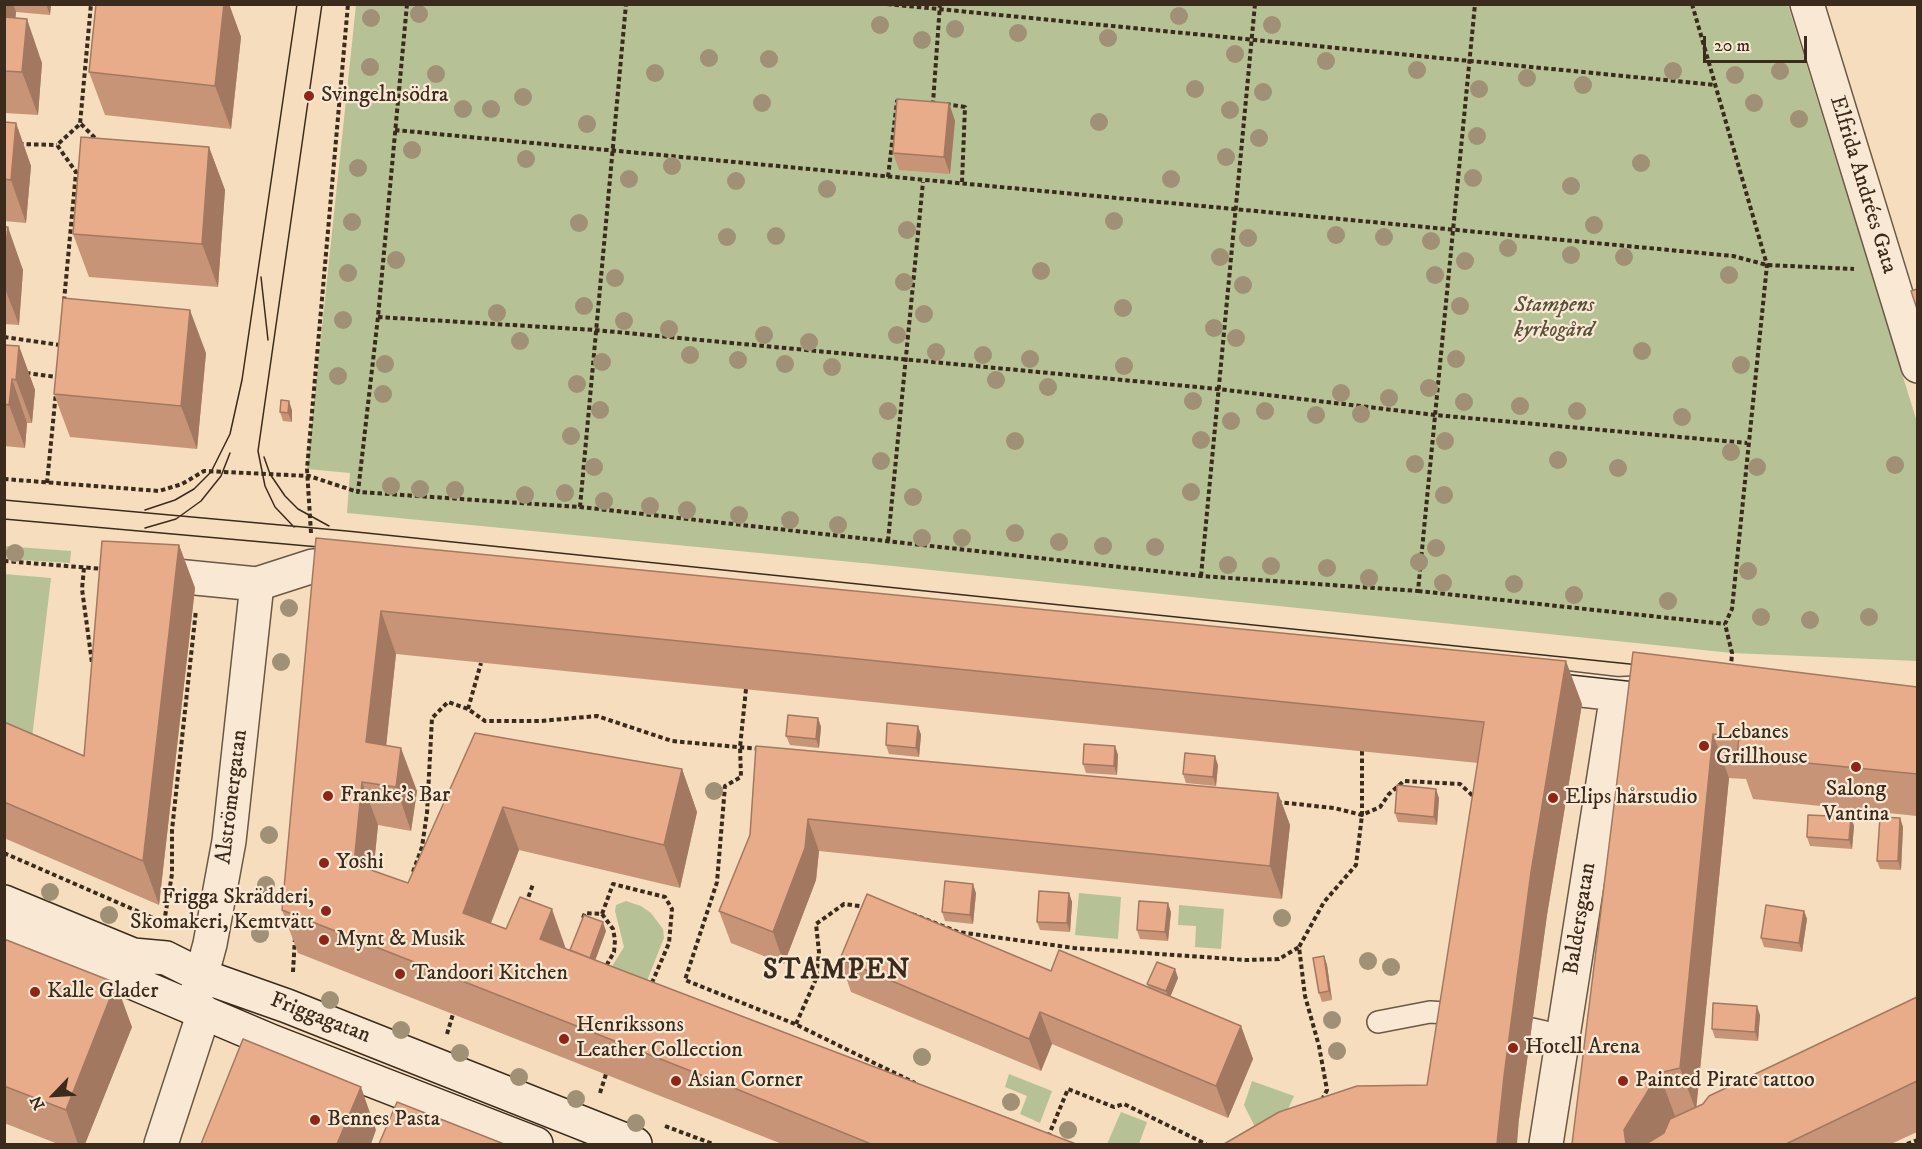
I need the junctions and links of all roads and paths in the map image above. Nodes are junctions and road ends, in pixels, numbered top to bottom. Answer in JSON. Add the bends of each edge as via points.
{"nodes":[{"id":1,"x":91,"y":4,"type":"edge"},
{"id":2,"x":348,"y":4,"type":"edge"},
{"id":3,"x":406,"y":4,"type":"edge"},
{"id":4,"x":626,"y":4,"type":"edge"},
{"id":5,"x":886,"y":4,"type":"edge"},
{"id":6,"x":1255,"y":4,"type":"edge"},
{"id":7,"x":1475,"y":4,"type":"edge"},
{"id":8,"x":1692,"y":4,"type":"edge"},
{"id":9,"x":1807,"y":4,"type":"edge"},
{"id":10,"x":939,"y":7,"type":"edge"},
{"id":11,"x":1252,"y":39,"type":"junction"},
{"id":12,"x":1469,"y":60,"type":"junction"},
{"id":13,"x":1716,"y":85,"type":"junction"},
{"id":14,"x":906,"y":102,"type":"edge"},
{"id":15,"x":924,"y":102,"type":"edge"},
{"id":16,"x":933,"y":103,"type":"junction"},
{"id":17,"x":80,"y":123,"type":"junction"},
{"id":18,"x":395,"y":130,"type":"junction"},
{"id":19,"x":14,"y":144,"type":"edge"},
{"id":20,"x":57,"y":145,"type":"junction"},
{"id":21,"x":105,"y":149,"type":"edge"},
{"id":22,"x":613,"y":150,"type":"junction"},
{"id":23,"x":83,"y":166,"type":"edge"},
{"id":24,"x":76,"y":172,"type":"junction"},
{"id":25,"x":888,"y":177,"type":"junction"},
{"id":26,"x":923,"y":182,"type":"junction"},
{"id":27,"x":962,"y":182,"type":"junction"},
{"id":28,"x":1236,"y":210,"type":"junction"},
{"id":29,"x":1454,"y":229,"type":"junction"},
{"id":30,"x":1767,"y":265,"type":"junction"},
{"id":31,"x":1888,"y":270,"type":"junction"},
{"id":32,"x":64,"y":302,"type":"edge"},
{"id":33,"x":378,"y":317,"type":"junction"},
{"id":34,"x":595,"y":330,"type":"junction"},
{"id":35,"x":61,"y":335,"type":"edge"},
{"id":36,"x":4,"y":338,"type":"edge"},
{"id":37,"x":60,"y":345,"type":"junction"},
{"id":38,"x":59,"y":356,"type":"edge"},
{"id":39,"x":906,"y":361,"type":"junction"},
{"id":40,"x":1917,"y":366,"type":"edge"},
{"id":41,"x":58,"y":367,"type":"edge"},
{"id":42,"x":15,"y":372,"type":"edge"},
{"id":43,"x":57,"y":377,"type":"junction"},
{"id":44,"x":1218,"y":389,"type":"junction"},
{"id":45,"x":1435,"y":415,"type":"junction"},
{"id":46,"x":1747,"y":443,"type":"junction"},
{"id":47,"x":309,"y":476,"type":"junction"},
{"id":48,"x":4,"y":479,"type":"edge"},
{"id":49,"x":47,"y":483,"type":"junction"},
{"id":50,"x":358,"y":492,"type":"junction"},
{"id":51,"x":580,"y":507,"type":"junction"},
{"id":52,"x":888,"y":541,"type":"junction"},
{"id":53,"x":4,"y":561,"type":"edge"},
{"id":54,"x":313,"y":566,"type":"junction"},
{"id":55,"x":98,"y":569,"type":"junction"},
{"id":56,"x":385,"y":572,"type":"edge"},
{"id":57,"x":1201,"y":576,"type":"junction"},
{"id":58,"x":201,"y":578,"type":"junction"},
{"id":59,"x":257,"y":584,"type":"junction"},
{"id":60,"x":1418,"y":591,"type":"junction"},
{"id":61,"x":1725,"y":624,"type":"junction"},
{"id":62,"x":481,"y":663,"type":"edge"},
{"id":63,"x":93,"y":669,"type":"edge"},
{"id":64,"x":1496,"y":681,"type":"edge"},
{"id":65,"x":746,"y":689,"type":"edge"},
{"id":66,"x":1730,"y":689,"type":"joint"},
{"id":67,"x":1617,"y":694,"type":"junction"},
{"id":68,"x":468,"y":709,"type":"junction"},
{"id":69,"x":740,"y":747,"type":"junction"},
{"id":70,"x":768,"y":751,"type":"edge"},
{"id":71,"x":1362,"y":751,"type":"edge"},
{"id":72,"x":1473,"y":796,"type":"edge"},
{"id":73,"x":1270,"y":801,"type":"edge"},
{"id":74,"x":1362,"y":815,"type":"junction"},
{"id":75,"x":412,"y":875,"type":"edge"},
{"id":76,"x":533,"y":884,"type":"dead end"},
{"id":77,"x":4,"y":902,"type":"edge"},
{"id":78,"x":525,"y":907,"type":"edge"},
{"id":79,"x":876,"y":909,"type":"edge"},
{"id":80,"x":908,"y":913,"type":"edge"},
{"id":81,"x":602,"y":914,"type":"junction"},
{"id":82,"x":164,"y":922,"type":"dead end"},
{"id":83,"x":581,"y":924,"type":"edge"},
{"id":84,"x":295,"y":927,"type":"edge"},
{"id":85,"x":4,"y":928,"type":"edge"},
{"id":86,"x":1299,"y":947,"type":"junction"},
{"id":87,"x":601,"y":975,"type":"edge"},
{"id":88,"x":202,"y":976,"type":"junction"},
{"id":89,"x":1445,"y":990,"type":"edge"},
{"id":90,"x":646,"y":996,"type":"edge"},
{"id":91,"x":286,"y":1006,"type":"junction"},
{"id":92,"x":199,"y":1010,"type":"junction"},
{"id":93,"x":453,"y":1014,"type":"edge"},
{"id":94,"x":1378,"y":1022,"type":"dead end"},
{"id":95,"x":795,"y":1024,"type":"junction"},
{"id":96,"x":1532,"y":1029,"type":"dead end"},
{"id":97,"x":1563,"y":1036,"type":"junction"},
{"id":98,"x":445,"y":1041,"type":"dead end"},
{"id":99,"x":606,"y":1074,"type":"edge"},
{"id":100,"x":920,"y":1086,"type":"edge"},
{"id":101,"x":598,"y":1100,"type":"dead end"},
{"id":102,"x":1319,"y":1106,"type":"edge"},
{"id":103,"x":1917,"y":1140,"type":"edge"},
{"id":104,"x":1046,"y":1143,"type":"edge"},
{"id":105,"x":161,"y":1144,"type":"edge"},
{"id":106,"x":536,"y":1144,"type":"edge"},
{"id":107,"x":635,"y":1144,"type":"edge"},
{"id":108,"x":1206,"y":1144,"type":"edge"},
{"id":109,"x":1546,"y":1144,"type":"edge"},
{"id":110,"x":1907,"y":1144,"type":"edge"}],
"edges":[{"from":1,"to":17,"type":"path"},
{"from":2,"to":47,"type":"path"},
{"from":3,"to":18,"type":"path"},
{"from":4,"to":22,"type":"path"},
{"from":5,"to":10,"type":"path"},
{"from":6,"to":11,"type":"path"},
{"from":7,"to":12,"type":"path"},
{"from":8,"to":13,"type":"path"},
{"from":9,"to":31,"type":"street","name":"Elfrida Andrées Gata"},
{"from":10,"to":11,"type":"path"},
{"from":10,"to":16,"type":"path"},
{"from":11,"to":12,"type":"path"},
{"from":11,"to":28,"type":"path"},
{"from":12,"to":13,"type":"path"},
{"from":12,"to":29,"type":"path"},
{"from":13,"to":30,"type":"path"},
{"from":14,"to":25,"type":"path","via":[[897,101]]},
{"from":15,"to":16,"type":"path"},
{"from":16,"to":27,"type":"path","via":[[965,107]]},
{"from":17,"to":20,"type":"path"},
{"from":17,"to":21,"type":"path"},
{"from":18,"to":22,"type":"path"},
{"from":18,"to":33,"type":"path"},
{"from":19,"to":20,"type":"path"},
{"from":20,"to":24,"type":"path"},
{"from":22,"to":25,"type":"path"},
{"from":22,"to":34,"type":"path"},
{"from":23,"to":24,"type":"path"},
{"from":24,"to":32,"type":"path"},
{"from":25,"to":26,"type":"path"},
{"from":26,"to":27,"type":"path"},
{"from":26,"to":39,"type":"path"},
{"from":27,"to":28,"type":"path"},
{"from":28,"to":29,"type":"path"},
{"from":28,"to":44,"type":"path"},
{"from":29,"to":30,"type":"path","via":[[1733,256]]},
{"from":29,"to":45,"type":"path"},
{"from":30,"to":31,"type":"path"},
{"from":30,"to":46,"type":"path"},
{"from":31,"to":40,"type":"street","name":"Elfrida Andrées Gata"},
{"from":33,"to":34,"type":"path"},
{"from":33,"to":50,"type":"path"},
{"from":34,"to":39,"type":"path"},
{"from":34,"to":51,"type":"path"},
{"from":35,"to":37,"type":"path"},
{"from":36,"to":37,"type":"path"},
{"from":37,"to":38,"type":"path"},
{"from":39,"to":44,"type":"path"},
{"from":39,"to":52,"type":"path"},
{"from":41,"to":43,"type":"path"},
{"from":42,"to":43,"type":"path"},
{"from":43,"to":49,"type":"path"},
{"from":44,"to":45,"type":"path"},
{"from":44,"to":57,"type":"path"},
{"from":45,"to":46,"type":"path"},
{"from":45,"to":60,"type":"path"},
{"from":46,"to":61,"type":"path","via":[[1732,609]]},
{"from":47,"to":49,"type":"path","via":[[204,471],[159,491]]},
{"from":47,"to":50,"type":"path"},
{"from":47,"to":54,"type":"path"},
{"from":48,"to":49,"type":"path"},
{"from":50,"to":51,"type":"path"},
{"from":51,"to":52,"type":"path"},
{"from":52,"to":57,"type":"path"},
{"from":53,"to":55,"type":"path"},
{"from":54,"to":56,"type":"street"},
{"from":54,"to":59,"type":"street"},
{"from":55,"to":58,"type":"street"},
{"from":55,"to":63,"type":"path","via":[[82,588]]},
{"from":57,"to":60,"type":"path"},
{"from":58,"to":59,"type":"street"},
{"from":58,"to":82,"type":"path","via":[[170,829],[172,874]]},
{"from":59,"to":88,"type":"street","name":"Alströmergatan","via":[[229,841]]},
{"from":60,"to":61,"type":"path"},
{"from":61,"to":66,"type":"path","via":[[1732,653]]},
{"from":62,"to":68,"type":"path"},
{"from":64,"to":67,"type":"street"},
{"from":65,"to":69,"type":"path"},
{"from":66,"to":67,"type":"street"},
{"from":67,"to":97,"type":"street","name":"Baldersgatan"},
{"from":68,"to":69,"type":"path","via":[[485,721],[597,716],[672,741]]},
{"from":68,"to":75,"type":"path","via":[[448,702],[432,718],[428,813]]},
{"from":69,"to":70,"type":"path"},
{"from":69,"to":95,"type":"path","via":[[741,777],[725,786],[717,882],[685,980]]},
{"from":71,"to":74,"type":"path"},
{"from":72,"to":74,"type":"path","via":[[1460,784],[1404,781],[1380,807]]},
{"from":73,"to":74,"type":"path"},
{"from":74,"to":86,"type":"path","via":[[1356,866],[1324,902]]},
{"from":76,"to":78,"type":"path"},
{"from":77,"to":88,"type":"street","name":"Friggagatan","via":[[133,955],[166,958]]},
{"from":79,"to":95,"type":"path","via":[[844,904],[816,924],[816,979]]},
{"from":80,"to":86,"type":"path","via":[[957,932],[1074,948],[1246,960],[1279,959]]},
{"from":81,"to":83,"type":"path","via":[[585,913]]},
{"from":81,"to":87,"type":"path","via":[[613,929],[615,940],[614,952]]},
{"from":81,"to":90,"type":"path","via":[[613,884],[664,897],[672,909],[669,943]]},
{"from":84,"to":91,"type":"path","via":[[292,982]]},
{"from":85,"to":92,"type":"street","name":"Friggagatan"},
{"from":86,"to":102,"type":"path","via":[[1305,996],[1327,1090]]},
{"from":88,"to":91,"type":"street","name":"Friggagatan"},
{"from":88,"to":92,"type":"street","name":"Alströmergatan"},
{"from":89,"to":94,"type":"lane","via":[[1451,1013],[1430,1012]]},
{"from":91,"to":107,"type":"street","name":"Friggagatan"},
{"from":92,"to":105,"type":"street","name":"Alströmergatan"},
{"from":92,"to":106,"type":"street","name":"Friggagatan"},
{"from":93,"to":98,"type":"path"},
{"from":95,"to":100,"type":"path"},
{"from":96,"to":97,"type":"lane"},
{"from":97,"to":109,"type":"street","name":"Baldersgatan"},
{"from":99,"to":101,"type":"path"},
{"from":103,"to":110,"type":"path"},
{"from":104,"to":108,"type":"path","via":[[1068,1089],[1114,1107],[1124,1104]]}]}
